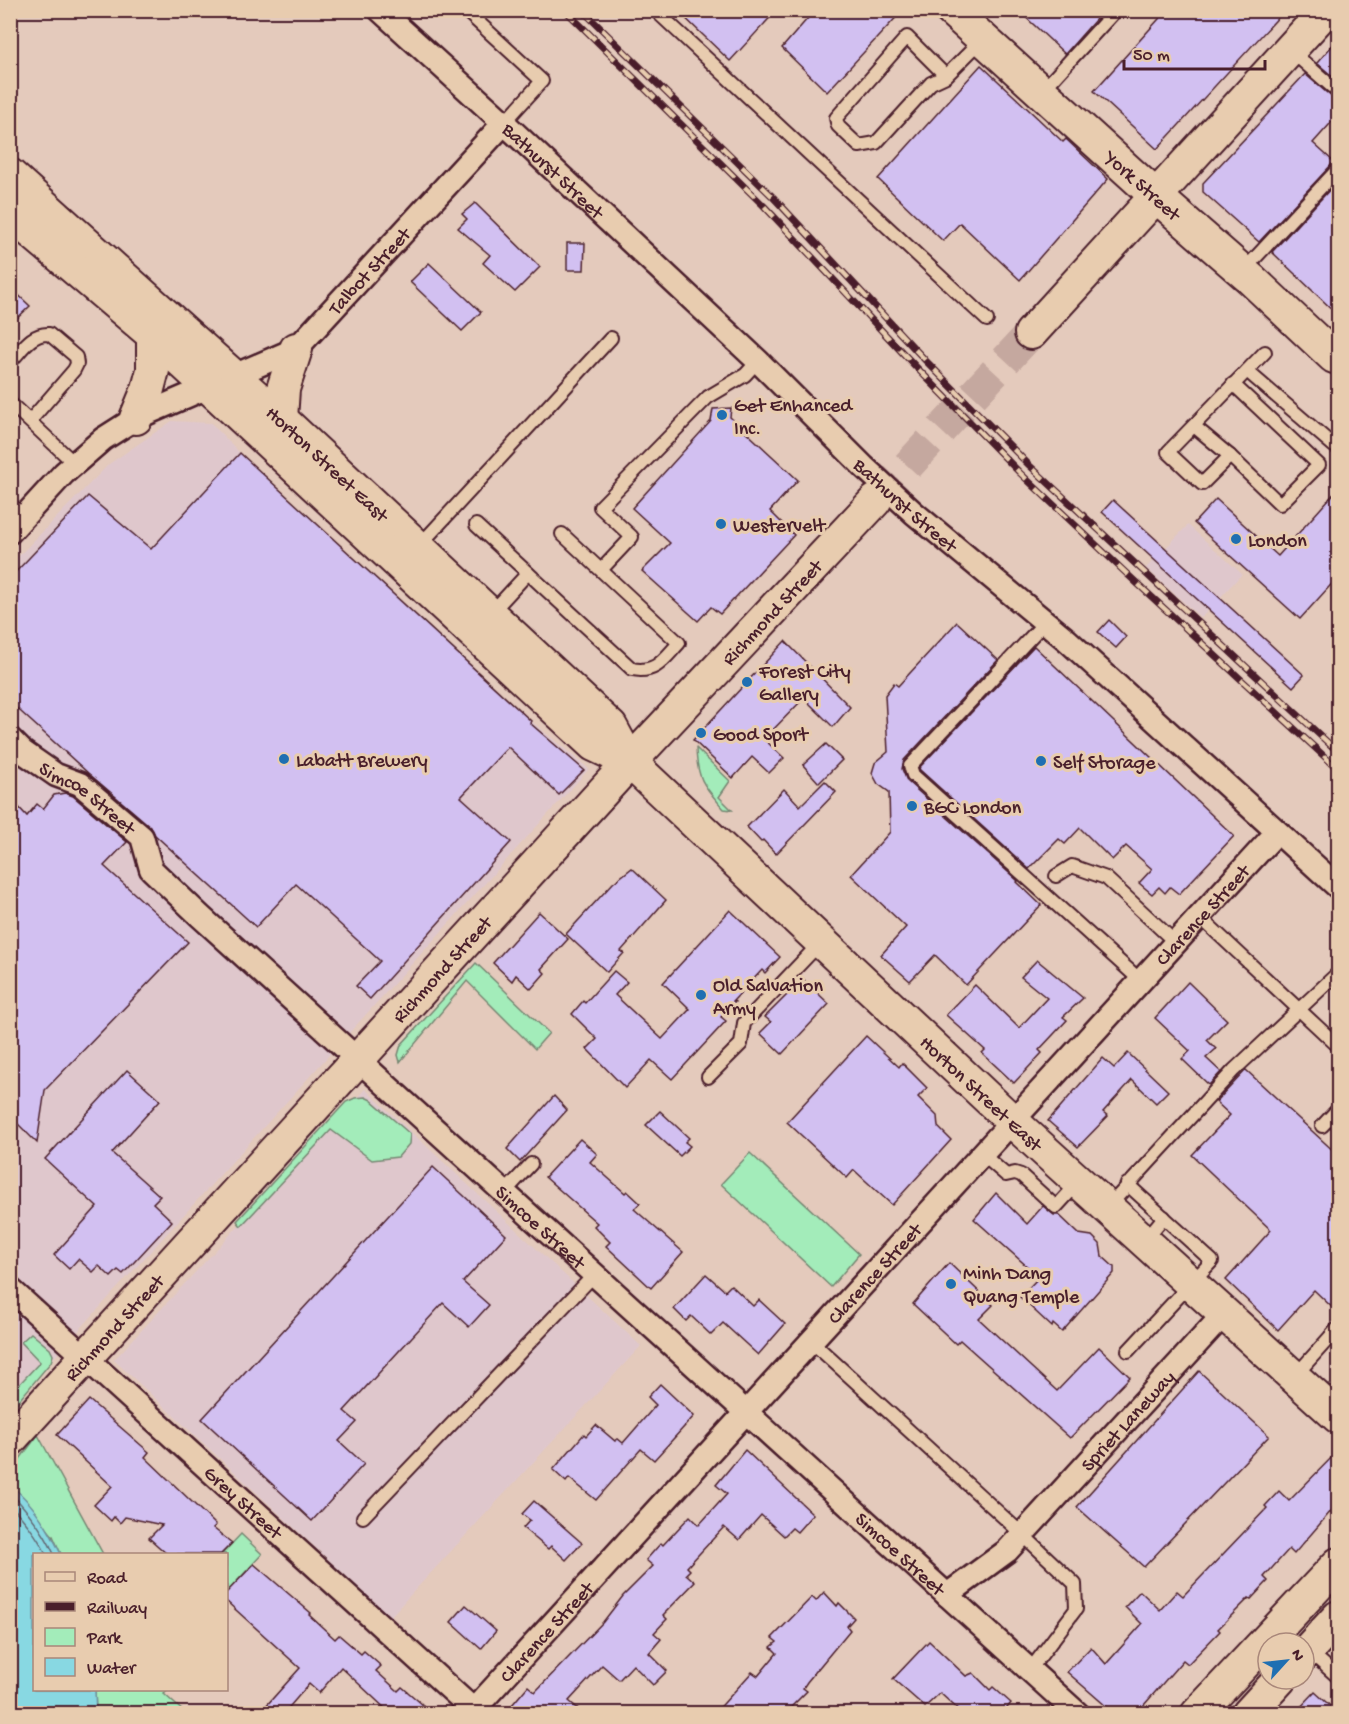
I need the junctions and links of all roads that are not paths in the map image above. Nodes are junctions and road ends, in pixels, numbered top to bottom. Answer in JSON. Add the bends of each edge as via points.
{"nodes":[{"id":1,"x":380,"y":10,"type":"edge"},
{"id":2,"x":465,"y":10,"type":"edge"},
{"id":3,"x":656,"y":10,"type":"edge"},
{"id":4,"x":951,"y":10,"type":"edge"},
{"id":5,"x":1116,"y":10,"type":"edge"},
{"id":6,"x":1319,"y":13,"type":"edge"},
{"id":7,"x":983,"y":39,"type":"junction"},
{"id":8,"x":1290,"y":50,"type":"junction"},
{"id":9,"x":946,"y":76,"type":"junction"},
{"id":10,"x":1041,"y":92,"type":"junction"},
{"id":11,"x":1338,"y":92,"type":"edge"},
{"id":12,"x":504,"y":123,"type":"junction"},
{"id":13,"x":1338,"y":169,"type":"edge"},
{"id":14,"x":10,"y":175,"type":"edge"},
{"id":15,"x":1156,"y":197,"type":"junction"},
{"id":16,"x":10,"y":214,"type":"edge"},
{"id":17,"x":1242,"y":272,"type":"junction"},
{"id":18,"x":987,"y":320,"type":"dead end"},
{"id":19,"x":1031,"y":333,"type":"tunnel mouth"},
{"id":20,"x":153,"y":335,"type":"junction"},
{"id":21,"x":611,"y":338,"type":"dead end"},
{"id":22,"x":296,"y":349,"type":"junction"},
{"id":23,"x":1265,"y":352,"type":"dead end"},
{"id":24,"x":758,"y":361,"type":"junction"},
{"id":25,"x":10,"y":362,"type":"edge"},
{"id":26,"x":1337,"y":362,"type":"edge"},
{"id":27,"x":1247,"y":371,"type":"junction"},
{"id":28,"x":221,"y":381,"type":"junction"},
{"id":29,"x":1233,"y":384,"type":"junction"},
{"id":30,"x":10,"y":403,"type":"edge"},
{"id":31,"x":136,"y":418,"type":"junction"},
{"id":32,"x":281,"y":419,"type":"junction"},
{"id":33,"x":30,"y":422,"type":"junction"},
{"id":34,"x":1194,"y":426,"type":"junction"},
{"id":35,"x":1336,"y":443,"type":"edge"},
{"id":36,"x":1230,"y":456,"type":"junction"},
{"id":37,"x":75,"y":463,"type":"junction"},
{"id":38,"x":1319,"y":465,"type":"junction"},
{"id":39,"x":875,"y":501,"type":"tunnel mouth"},
{"id":40,"x":15,"y":518,"type":"edge"},
{"id":41,"x":476,"y":525,"type":"dead end"},
{"id":42,"x":562,"y":534,"type":"dead end"},
{"id":43,"x":418,"y":547,"type":"junction"},
{"id":44,"x":601,"y":570,"type":"junction"},
{"id":45,"x":528,"y":573,"type":"junction"},
{"id":46,"x":490,"y":614,"type":"junction"},
{"id":47,"x":1046,"y":621,"type":"junction"},
{"id":48,"x":10,"y":739,"type":"edge"},
{"id":49,"x":630,"y":762,"type":"junction"},
{"id":50,"x":1277,"y":832,"type":"junction"},
{"id":51,"x":1056,"y":876,"type":"dead end"},
{"id":52,"x":1338,"y":887,"type":"edge"},
{"id":53,"x":1200,"y":917,"type":"junction"},
{"id":54,"x":821,"y":942,"type":"junction"},
{"id":55,"x":1176,"y":943,"type":"junction"},
{"id":56,"x":1338,"y":973,"type":"edge"},
{"id":57,"x":1141,"y":981,"type":"junction"},
{"id":58,"x":1298,"y":1010,"type":"junction"},
{"id":59,"x":1338,"y":1046,"type":"edge"},
{"id":60,"x":359,"y":1060,"type":"junction"},
{"id":61,"x":708,"y":1077,"type":"dead end"},
{"id":62,"x":1338,"y":1109,"type":"edge"},
{"id":63,"x":1012,"y":1121,"type":"junction"},
{"id":64,"x":1322,"y":1126,"type":"dead end"},
{"id":65,"x":982,"y":1154,"type":"junction"},
{"id":66,"x":531,"y":1164,"type":"dead end"},
{"id":67,"x":1079,"y":1182,"type":"junction"},
{"id":68,"x":1127,"y":1184,"type":"junction"},
{"id":69,"x":504,"y":1193,"type":"junction"},
{"id":70,"x":1107,"y":1208,"type":"junction"},
{"id":71,"x":1164,"y":1217,"type":"junction"},
{"id":72,"x":1144,"y":1241,"type":"junction"},
{"id":73,"x":594,"y":1275,"type":"junction"},
{"id":74,"x":1191,"y":1284,"type":"junction"},
{"id":75,"x":10,"y":1289,"type":"edge"},
{"id":76,"x":1224,"y":1314,"type":"junction"},
{"id":77,"x":1338,"y":1328,"type":"edge"},
{"id":78,"x":811,"y":1341,"type":"junction"},
{"id":79,"x":1128,"y":1351,"type":"dead end"},
{"id":80,"x":88,"y":1357,"type":"junction"},
{"id":81,"x":1294,"y":1377,"type":"junction"},
{"id":82,"x":746,"y":1413,"type":"junction"},
{"id":83,"x":1338,"y":1417,"type":"edge"},
{"id":84,"x":12,"y":1438,"type":"edge"},
{"id":85,"x":363,"y":1517,"type":"dead end"},
{"id":86,"x":1026,"y":1529,"type":"junction"},
{"id":87,"x":1338,"y":1564,"type":"edge"},
{"id":88,"x":947,"y":1595,"type":"junction"},
{"id":89,"x":1338,"y":1617,"type":"edge"},
{"id":90,"x":1316,"y":1641,"type":"edge"},
{"id":91,"x":1316,"y":1660,"type":"edge"},
{"id":92,"x":1030,"y":1670,"type":"junction"},
{"id":93,"x":1338,"y":1677,"type":"edge"},
{"id":94,"x":1269,"y":1691,"type":"edge"},
{"id":95,"x":474,"y":1712,"type":"edge"},
{"id":96,"x":1078,"y":1713,"type":"edge"},
{"id":97,"x":1197,"y":1713,"type":"edge"},
{"id":98,"x":1248,"y":1713,"type":"edge"}],
"edges":[{"from":1,"to":12,"type":"street","name":"Bathurst Street"},
{"from":2,"to":12,"type":"lane","via":[[542,81]]},
{"from":3,"to":18,"type":"lane"},
{"from":4,"to":7,"type":"main road","name":"York Street"},
{"from":5,"to":10,"type":"lane"},
{"from":6,"to":8,"type":"main road"},
{"from":7,"to":9,"type":"lane"},
{"from":7,"to":10,"type":"main road","name":"York Street"},
{"from":8,"to":11,"type":"lane"},
{"from":8,"to":15,"type":"main road"},
{"from":9,"to":9,"type":"lane","via":[[931,83],[876,143],[860,146],[838,126],[836,118],[907,37]]},
{"from":10,"to":15,"type":"main road","name":"York Street"},
{"from":12,"to":22,"type":"street","name":"Talbot Street"},
{"from":12,"to":24,"type":"street","name":"Bathurst Street"},
{"from":13,"to":17,"type":"lane"},
{"from":14,"to":28,"type":"main road","name":"Horton Street East"},
{"from":15,"to":17,"type":"main road","name":"York Street"},
{"from":15,"to":19,"type":"main road"},
{"from":16,"to":20,"type":"main road","name":"Horton Street East"},
{"from":17,"to":26,"type":"main road","name":"York Street"},
{"from":20,"to":28,"type":"main road","name":"Horton Street East"},
{"from":20,"to":31,"type":"main road","via":[[153,370]]},
{"from":21,"to":43,"type":"lane"},
{"from":22,"to":28,"type":"street","name":"Talbot Street"},
{"from":22,"to":32,"type":"main road","via":[[283,388]]},
{"from":23,"to":27,"type":"lane"},
{"from":24,"to":44,"type":"lane","via":[[745,375],[708,397],[600,507],[632,537]]},
{"from":24,"to":47,"type":"street","name":"Bathurst Street","via":[[914,513]]},
{"from":25,"to":33,"type":"lane","via":[[35,336],[43,334],[49,334],[76,357],[74,370]]},
{"from":27,"to":29,"type":"lane"},
{"from":27,"to":35,"type":"lane"},
{"from":28,"to":31,"type":"street"},
{"from":28,"to":32,"type":"main road","name":"Horton Street East"},
{"from":28,"to":49,"type":"main road","name":"Horton Street East","via":[[594,745]]},
{"from":29,"to":34,"type":"lane"},
{"from":29,"to":38,"type":"lane"},
{"from":30,"to":33,"type":"lane"},
{"from":31,"to":37,"type":"street"},
{"from":32,"to":43,"type":"main road","name":"Horton Street East"},
{"from":33,"to":37,"type":"lane"},
{"from":34,"to":36,"type":"lane"},
{"from":34,"to":36,"type":"lane","via":[[1168,452],[1202,483]]},
{"from":35,"to":38,"type":"lane"},
{"from":36,"to":38,"type":"lane","via":[[1280,504]]},
{"from":37,"to":40,"type":"street"},
{"from":39,"to":49,"type":"main road","name":"Richmond Street"},
{"from":41,"to":45,"type":"lane"},
{"from":42,"to":44,"type":"lane"},
{"from":43,"to":46,"type":"main road","name":"Horton Street East"},
{"from":44,"to":45,"type":"lane","via":[[679,643],[657,666],[642,671],[632,669]]},
{"from":45,"to":46,"type":"lane"},
{"from":46,"to":49,"type":"main road","name":"Horton Street East","via":[[611,727]]},
{"from":47,"to":50,"type":"street","name":"Bathurst Street"},
{"from":47,"to":57,"type":"lane","via":[[910,766],[913,775]]},
{"from":48,"to":60,"type":"street","name":"Simcoe Street","via":[[56,775],[80,784],[142,837],[151,869]]},
{"from":49,"to":54,"type":"main road","name":"Horton Street East"},
{"from":49,"to":60,"type":"main road","name":"Richmond Street"},
{"from":50,"to":52,"type":"street","name":"Bathurst Street"},
{"from":50,"to":53,"type":"street","name":"Clarence Street"},
{"from":51,"to":55,"type":"lane","via":[[1072,866],[1106,878]]},
{"from":53,"to":55,"type":"street","name":"Clarence Street"},
{"from":53,"to":58,"type":"lane"},
{"from":54,"to":61,"type":"lane","via":[[744,1023],[741,1044]]},
{"from":54,"to":63,"type":"main road","name":"Horton Street East"},
{"from":55,"to":57,"type":"street","name":"Clarence Street"},
{"from":56,"to":58,"type":"lane"},
{"from":57,"to":63,"type":"street","name":"Clarence Street"},
{"from":58,"to":59,"type":"lane"},
{"from":58,"to":68,"type":"lane","via":[[1234,1070]]},
{"from":60,"to":69,"type":"street","name":"Simcoe Street"},
{"from":60,"to":80,"type":"main road","name":"Richmond Street"},
{"from":62,"to":64,"type":"lane"},
{"from":63,"to":65,"type":"street","name":"Clarence Street"},
{"from":63,"to":67,"type":"main road","name":"Horton Street East"},
{"from":65,"to":67,"type":"lane","via":[[1006,1175],[1021,1175],[1056,1207]]},
{"from":65,"to":78,"type":"street","name":"Clarence Street"},
{"from":66,"to":69,"type":"lane"},
{"from":67,"to":70,"type":"main road","name":"Horton Street East"},
{"from":68,"to":70,"type":"lane"},
{"from":68,"to":71,"type":"lane"},
{"from":69,"to":73,"type":"street","name":"Simcoe Street"},
{"from":70,"to":72,"type":"main road","name":"Horton Street East"},
{"from":71,"to":72,"type":"lane"},
{"from":71,"to":74,"type":"lane","via":[[1212,1261]]},
{"from":72,"to":74,"type":"main road","name":"Horton Street East"},
{"from":73,"to":82,"type":"street","name":"Simcoe Street"},
{"from":73,"to":85,"type":"lane"},
{"from":74,"to":76,"type":"main road","name":"Horton Street East"},
{"from":74,"to":79,"type":"lane"},
{"from":75,"to":80,"type":"street","name":"Grey Street"},
{"from":76,"to":81,"type":"main road","name":"Horton Street East"},
{"from":76,"to":86,"type":"street","name":"Spriet Laneway"},
{"from":77,"to":81,"type":"lane"},
{"from":78,"to":82,"type":"street","name":"Clarence Street"},
{"from":78,"to":86,"type":"lane"},
{"from":80,"to":84,"type":"main road","name":"Richmond Street"},
{"from":80,"to":95,"type":"street","name":"Grey Street"},
{"from":81,"to":83,"type":"main road","name":"Horton Street East"},
{"from":82,"to":88,"type":"street","name":"Simcoe Street"},
{"from":82,"to":95,"type":"street","name":"Clarence Street"},
{"from":86,"to":88,"type":"street","name":"Spriet Laneway","via":[[1007,1551]]},
{"from":86,"to":92,"type":"lane","via":[[1075,1584],[1076,1609]]},
{"from":87,"to":97,"type":"main road"},
{"from":88,"to":92,"type":"street","name":"Simcoe Street"},
{"from":89,"to":90,"type":"main road"},
{"from":91,"to":93,"type":"lane"},
{"from":92,"to":96,"type":"street","name":"Simcoe Street"},
{"from":94,"to":98,"type":"main road"}]}
